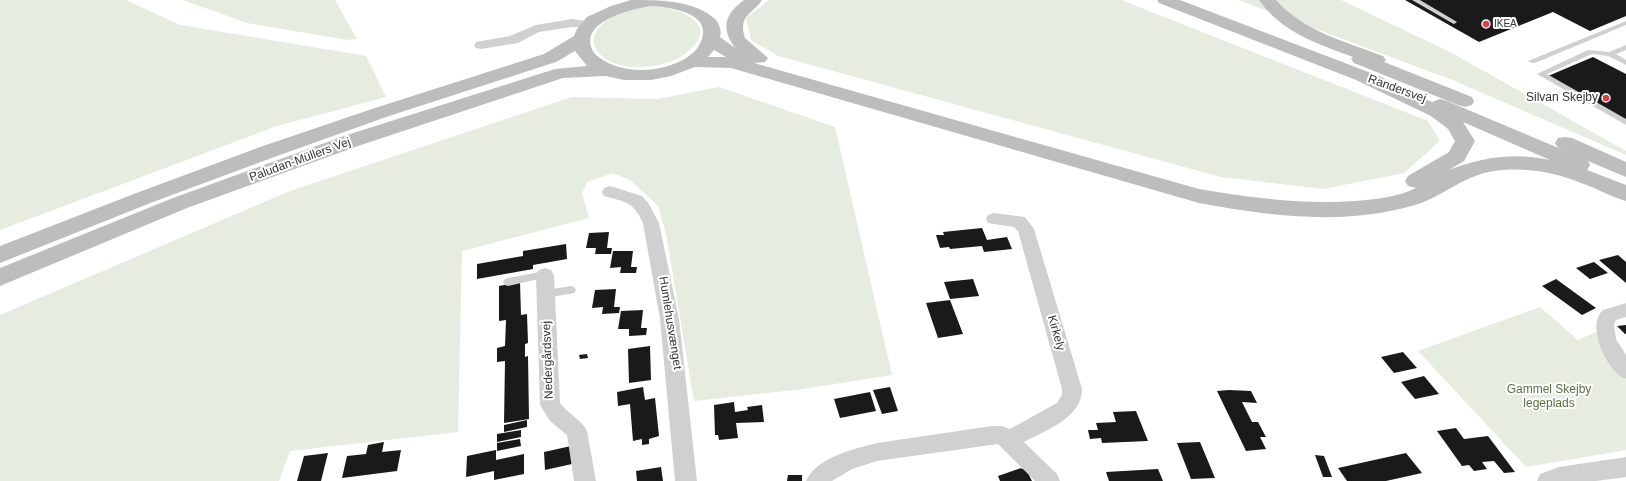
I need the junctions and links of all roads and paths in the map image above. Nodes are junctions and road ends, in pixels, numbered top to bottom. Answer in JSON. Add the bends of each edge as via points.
{"nodes":[{"id":1,"x":741,"y":0,"type":"edge"},
{"id":2,"x":754,"y":0,"type":"edge"},
{"id":3,"x":1166,"y":0,"type":"edge"},
{"id":4,"x":1206,"y":0,"type":"edge"},
{"id":5,"x":1267,"y":0,"type":"edge"},
{"id":6,"x":1415,"y":0,"type":"edge"},
{"id":7,"x":709,"y":1,"type":"edge"},
{"id":8,"x":684,"y":6,"type":"junction"},
{"id":9,"x":1454,"y":22,"type":"dead end"},
{"id":10,"x":1626,"y":23,"type":"edge"},
{"id":11,"x":710,"y":31,"type":"junction"},
{"id":12,"x":586,"y":32,"type":"junction"},
{"id":13,"x":480,"y":45,"type":"dead end"},
{"id":14,"x":1626,"y":47,"type":"edge"},
{"id":15,"x":1610,"y":54,"type":"junction"},
{"id":16,"x":1532,"y":61,"type":"dead end"},
{"id":17,"x":691,"y":62,"type":"junction"},
{"id":18,"x":1626,"y":63,"type":"edge"},
{"id":19,"x":778,"y":68,"type":"junction"},
{"id":20,"x":608,"y":70,"type":"junction"},
{"id":21,"x":1364,"y":78,"type":"junction"},
{"id":22,"x":1446,"y":94,"type":"junction"},
{"id":23,"x":1626,"y":122,"type":"edge"},
{"id":24,"x":1626,"y":170,"type":"edge"},
{"id":25,"x":1626,"y":186,"type":"edge"},
{"id":26,"x":610,"y":192,"type":"dead end"},
{"id":27,"x":1626,"y":194,"type":"edge"},
{"id":28,"x":994,"y":219,"type":"dead end"},
{"id":29,"x":0,"y":255,"type":"edge"},
{"id":30,"x":0,"y":276,"type":"edge"},
{"id":31,"x":508,"y":282,"type":"dead end"},
{"id":32,"x":546,"y":285,"type":"junction"},
{"id":33,"x":571,"y":290,"type":"dead end"},
{"id":34,"x":1626,"y":310,"type":"edge"},
{"id":35,"x":1626,"y":371,"type":"edge"},
{"id":36,"x":1009,"y":440,"type":"junction"},
{"id":37,"x":1626,"y":467,"type":"edge"},
{"id":38,"x":585,"y":481,"type":"edge"},
{"id":39,"x":686,"y":481,"type":"edge"},
{"id":40,"x":817,"y":481,"type":"edge"},
{"id":41,"x":1049,"y":481,"type":"edge"},
{"id":42,"x":1548,"y":481,"type":"edge"}],
"edges":[{"from":1,"to":11,"type":"main road","via":[[729,7]]},
{"from":2,"to":19,"type":"main road","via":[[737,14],[733,25],[734,35],[740,45],[753,55]]},
{"from":3,"to":21,"type":"main road","name":"Randersvej"},
{"from":4,"to":22,"type":"main road","name":"Randersvej"},
{"from":5,"to":22,"type":"main road","via":[[1282,17],[1295,26],[1402,70]]},
{"from":6,"to":9,"type":"lane"},
{"from":7,"to":8,"type":"main road"},
{"from":8,"to":11,"type":"main road","via":[[704,17]]},
{"from":8,"to":12,"type":"main road","via":[[650,1],[616,8],[601,16]]},
{"from":10,"to":16,"type":"lane"},
{"from":11,"to":17,"type":"main road","via":[[708,46]]},
{"from":11,"to":19,"type":"main road","via":[[724,50],[740,58]]},
{"from":12,"to":13,"type":"street","via":[[572,23],[536,29],[513,40]]},
{"from":12,"to":20,"type":"main road","via":[[584,50],[590,60]]},
{"from":12,"to":29,"type":"main road","name":"Paludan-Müllers Vej","via":[[550,58],[270,151],[146,196]]},
{"from":14,"to":15,"type":"lane"},
{"from":15,"to":18,"type":"lane"},
{"from":15,"to":23,"type":"lane","via":[[1591,52],[1541,74]]},
{"from":17,"to":20,"type":"main road","via":[[657,74],[637,75]]},
{"from":17,"to":27,"type":"main road","via":[[732,64],[1199,196],[1266,207],[1320,210],[1370,207],[1414,197],[1463,172],[1487,164],[1514,162],[1578,174]]},
{"from":19,"to":21,"type":"main road","via":[[1186,180],[1241,192],[1290,198],[1333,198],[1392,190],[1420,178],[1457,156],[1465,141],[1455,125],[1438,112]]},
{"from":20,"to":30,"type":"main road","name":"Paludan-Müllers Vej","via":[[561,73],[366,136],[180,203]]},
{"from":21,"to":25,"type":"main road","name":"Randersvej","via":[[1425,99],[1513,135]]},
{"from":22,"to":24,"type":"main road","name":"Randersvej"},
{"from":26,"to":39,"type":"street","name":"Humlehusvænget","via":[[638,200],[651,223],[671,320]]},
{"from":28,"to":36,"type":"street","name":"Kirkely","via":[[1018,221],[1026,229],[1072,389],[1072,397],[1064,409]]},
{"from":31,"to":32,"type":"lane"},
{"from":32,"to":33,"type":"lane"},
{"from":32,"to":38,"type":"street","name":"Nedergårdsvej","via":[[550,405],[557,415],[577,432]]},
{"from":34,"to":35,"type":"street","via":[[1610,315],[1604,327],[1605,336]]},
{"from":36,"to":40,"type":"street","via":[[1002,435],[992,435],[877,452],[846,462]]},
{"from":36,"to":41,"type":"street"},
{"from":37,"to":42,"type":"street"}]}
